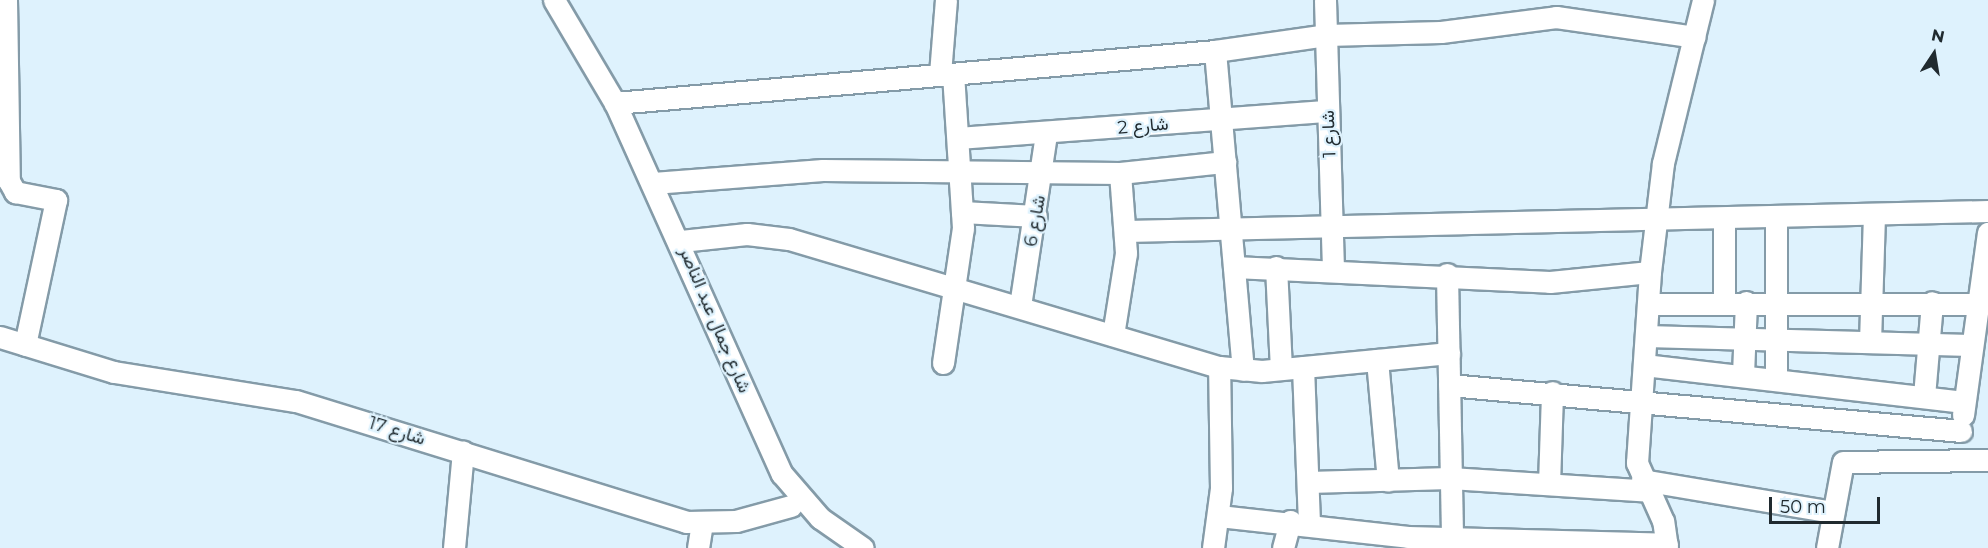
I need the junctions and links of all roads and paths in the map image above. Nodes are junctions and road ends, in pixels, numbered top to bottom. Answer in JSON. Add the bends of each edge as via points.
{"nodes":[{"id":1,"x":6,"y":0,"type":"edge"},
{"id":2,"x":554,"y":0,"type":"edge"},
{"id":3,"x":946,"y":0,"type":"edge"},
{"id":4,"x":1325,"y":0,"type":"edge"},
{"id":5,"x":1703,"y":0,"type":"edge"},
{"id":6,"x":1326,"y":34,"type":"junction"},
{"id":7,"x":1695,"y":37,"type":"junction"},
{"id":8,"x":1215,"y":51,"type":"junction"},
{"id":9,"x":594,"y":71,"type":"junction"},
{"id":10,"x":946,"y":74,"type":"junction"},
{"id":11,"x":615,"y":103,"type":"junction"},
{"id":12,"x":1328,"y":111,"type":"junction"},
{"id":13,"x":1221,"y":119,"type":"junction"},
{"id":14,"x":1047,"y":134,"type":"junction"},
{"id":15,"x":958,"y":138,"type":"junction"},
{"id":16,"x":1225,"y":162,"type":"junction"},
{"id":17,"x":961,"y":171,"type":"junction"},
{"id":18,"x":1120,"y":173,"type":"junction"},
{"id":19,"x":1043,"y":174,"type":"junction"},
{"id":20,"x":653,"y":183,"type":"junction"},
{"id":21,"x":1988,"y":211,"type":"edge"},
{"id":22,"x":962,"y":212,"type":"junction"},
{"id":23,"x":1036,"y":216,"type":"junction"},
{"id":24,"x":1874,"y":216,"type":"junction"},
{"id":25,"x":1724,"y":218,"type":"junction"},
{"id":26,"x":1776,"y":218,"type":"junction"},
{"id":27,"x":1654,"y":220,"type":"junction"},
{"id":28,"x":1230,"y":227,"type":"junction"},
{"id":29,"x":1332,"y":227,"type":"junction"},
{"id":30,"x":1126,"y":231,"type":"junction"},
{"id":31,"x":1988,"y":233,"type":"edge"},
{"id":32,"x":681,"y":241,"type":"junction"},
{"id":33,"x":1234,"y":267,"type":"junction"},
{"id":34,"x":1276,"y":267,"type":"junction"},
{"id":35,"x":1333,"y":268,"type":"junction"},
{"id":36,"x":1650,"y":272,"type":"junction"},
{"id":37,"x":1447,"y":274,"type":"junction"},
{"id":38,"x":954,"y":287,"type":"junction"},
{"id":39,"x":1871,"y":301,"type":"junction"},
{"id":40,"x":1746,"y":302,"type":"junction"},
{"id":41,"x":1776,"y":302,"type":"junction"},
{"id":42,"x":1932,"y":302,"type":"junction"},
{"id":43,"x":1724,"y":303,"type":"junction"},
{"id":44,"x":1648,"y":304,"type":"junction"},
{"id":45,"x":1976,"y":304,"type":"junction"},
{"id":46,"x":1020,"y":306,"type":"junction"},
{"id":47,"x":1113,"y":335,"type":"junction"},
{"id":48,"x":1646,"y":336,"type":"junction"},
{"id":49,"x":0,"y":337,"type":"edge"},
{"id":50,"x":1745,"y":339,"type":"junction"},
{"id":51,"x":1776,"y":340,"type":"junction"},
{"id":52,"x":1977,"y":341,"type":"edge"},
{"id":53,"x":1870,"y":342,"type":"junction"},
{"id":54,"x":1928,"y":344,"type":"junction"},
{"id":55,"x":25,"y":345,"type":"junction"},
{"id":56,"x":1449,"y":353,"type":"junction"},
{"id":57,"x":1377,"y":360,"type":"junction"},
{"id":58,"x":943,"y":363,"type":"dead end"},
{"id":59,"x":1644,"y":365,"type":"junction"},
{"id":60,"x":1219,"y":367,"type":"junction"},
{"id":61,"x":1303,"y":367,"type":"junction"},
{"id":62,"x":1281,"y":369,"type":"junction"},
{"id":63,"x":1243,"y":370,"type":"junction"},
{"id":64,"x":1743,"y":374,"type":"junction"},
{"id":65,"x":1776,"y":378,"type":"junction"},
{"id":66,"x":1449,"y":385,"type":"junction"},
{"id":67,"x":1860,"y":388,"type":"junction"},
{"id":68,"x":1552,"y":392,"type":"junction"},
{"id":69,"x":1924,"y":396,"type":"junction"},
{"id":70,"x":1642,"y":399,"type":"junction"},
{"id":71,"x":1964,"y":402,"type":"junction"},
{"id":72,"x":1854,"y":420,"type":"junction"},
{"id":73,"x":1961,"y":431,"type":"junction"},
{"id":74,"x":463,"y":451,"type":"junction"},
{"id":75,"x":1988,"y":460,"type":"edge"},
{"id":76,"x":1958,"y":463,"type":"junction"},
{"id":77,"x":1450,"y":478,"type":"junction"},
{"id":78,"x":1388,"y":480,"type":"junction"},
{"id":79,"x":1308,"y":482,"type":"junction"},
{"id":80,"x":1549,"y":484,"type":"junction"},
{"id":81,"x":1645,"y":485,"type":"junction"},
{"id":82,"x":790,"y":506,"type":"junction"},
{"id":83,"x":1833,"y":512,"type":"junction"},
{"id":84,"x":1219,"y":516,"type":"junction"},
{"id":85,"x":1300,"y":522,"type":"junction"},
{"id":86,"x":702,"y":524,"type":"junction"},
{"id":87,"x":1452,"y":539,"type":"junction"},
{"id":88,"x":1406,"y":543,"type":"edge"},
{"id":89,"x":1484,"y":543,"type":"edge"},
{"id":90,"x":1667,"y":546,"type":"edge"},
{"id":91,"x":454,"y":548,"type":"edge"},
{"id":92,"x":698,"y":548,"type":"edge"},
{"id":93,"x":843,"y":548,"type":"edge"},
{"id":94,"x":863,"y":548,"type":"edge"},
{"id":95,"x":1213,"y":548,"type":"edge"},
{"id":96,"x":1283,"y":548,"type":"edge"},
{"id":97,"x":1827,"y":548,"type":"edge"}],
"edges":[{"from":1,"to":55,"type":"street","via":[[9,181],[15,192],[56,200]]},
{"from":2,"to":9,"type":"street","name":"شارع جمال عبد الناصر"},
{"from":3,"to":10,"type":"street"},
{"from":4,"to":6,"type":"street","name":"شارع 1"},
{"from":5,"to":7,"type":"street"},
{"from":6,"to":7,"type":"street","via":[[1441,32],[1556,17]]},
{"from":6,"to":8,"type":"street"},
{"from":6,"to":12,"type":"street","name":"شارع 1"},
{"from":7,"to":27,"type":"street","via":[[1665,154]]},
{"from":8,"to":10,"type":"street"},
{"from":8,"to":13,"type":"street"},
{"from":9,"to":11,"type":"street","name":"شارع جمال عبد الناصر"},
{"from":9,"to":82,"type":"street","name":"شارع جمال عبد الناصر","via":[[760,459]]},
{"from":10,"to":11,"type":"street"},
{"from":10,"to":15,"type":"street"},
{"from":11,"to":20,"type":"street","name":"شارع جمال عبد الناصر"},
{"from":12,"to":13,"type":"street","name":"شارع 2"},
{"from":12,"to":29,"type":"street","name":"شارع 1"},
{"from":13,"to":14,"type":"street","name":"شارع 2"},
{"from":13,"to":16,"type":"street"},
{"from":14,"to":15,"type":"street","name":"شارع 2"},
{"from":14,"to":19,"type":"street","name":"شارع 6"},
{"from":15,"to":17,"type":"street"},
{"from":16,"to":18,"type":"street"},
{"from":16,"to":28,"type":"street"},
{"from":17,"to":19,"type":"street"},
{"from":17,"to":20,"type":"street","via":[[777,172]]},
{"from":17,"to":22,"type":"street"},
{"from":18,"to":19,"type":"street"},
{"from":18,"to":30,"type":"street"},
{"from":19,"to":23,"type":"street","name":"شارع 6"},
{"from":20,"to":32,"type":"street","name":"شارع جمال عبد الناصر"},
{"from":21,"to":24,"type":"street"},
{"from":22,"to":23,"type":"street"},
{"from":22,"to":38,"type":"street"},
{"from":23,"to":46,"type":"street","name":"شارع 6"},
{"from":24,"to":26,"type":"street"},
{"from":24,"to":39,"type":"street"},
{"from":25,"to":26,"type":"street"},
{"from":25,"to":27,"type":"street"},
{"from":25,"to":43,"type":"street"},
{"from":26,"to":41,"type":"street"},
{"from":27,"to":29,"type":"street"},
{"from":27,"to":36,"type":"street"},
{"from":28,"to":29,"type":"street"},
{"from":28,"to":30,"type":"street"},
{"from":28,"to":33,"type":"street"},
{"from":29,"to":35,"type":"street","name":"شارع 1"},
{"from":30,"to":47,"type":"street","via":[[1125,275]]},
{"from":31,"to":45,"type":"street"},
{"from":32,"to":38,"type":"street","via":[[768,235]]},
{"from":32,"to":94,"type":"street","name":"شارع جمال عبد الناصر","via":[[782,474],[820,518]]},
{"from":33,"to":34,"type":"street"},
{"from":33,"to":63,"type":"street"},
{"from":34,"to":35,"type":"street"},
{"from":34,"to":62,"type":"street"},
{"from":35,"to":37,"type":"street"},
{"from":36,"to":37,"type":"street","via":[[1550,282]]},
{"from":36,"to":44,"type":"street"},
{"from":37,"to":56,"type":"street"},
{"from":38,"to":46,"type":"street"},
{"from":38,"to":58,"type":"street"},
{"from":39,"to":41,"type":"street"},
{"from":39,"to":42,"type":"street"},
{"from":39,"to":53,"type":"street"},
{"from":40,"to":41,"type":"street"},
{"from":40,"to":43,"type":"street"},
{"from":40,"to":50,"type":"street"},
{"from":41,"to":51,"type":"street"},
{"from":42,"to":45,"type":"street"},
{"from":42,"to":54,"type":"street"},
{"from":43,"to":44,"type":"street"},
{"from":44,"to":48,"type":"street"},
{"from":45,"to":52,"type":"street"},
{"from":46,"to":47,"type":"street"},
{"from":47,"to":60,"type":"street"},
{"from":48,"to":50,"type":"street"},
{"from":48,"to":59,"type":"street"},
{"from":49,"to":55,"type":"street","name":"شارع 17"},
{"from":50,"to":51,"type":"street"},
{"from":50,"to":64,"type":"street"},
{"from":51,"to":53,"type":"street"},
{"from":51,"to":65,"type":"street"},
{"from":52,"to":54,"type":"street"},
{"from":52,"to":71,"type":"street"},
{"from":53,"to":54,"type":"street"},
{"from":54,"to":69,"type":"street"},
{"from":55,"to":74,"type":"street","name":"شارع 17","via":[[114,372],[279,397]]},
{"from":56,"to":57,"type":"street"},
{"from":56,"to":66,"type":"street"},
{"from":57,"to":61,"type":"street"},
{"from":57,"to":78,"type":"street"},
{"from":59,"to":64,"type":"street"},
{"from":59,"to":70,"type":"street"},
{"from":60,"to":63,"type":"street"},
{"from":60,"to":84,"type":"street"},
{"from":61,"to":62,"type":"street"},
{"from":61,"to":79,"type":"street"},
{"from":62,"to":63,"type":"street"},
{"from":64,"to":65,"type":"street"},
{"from":65,"to":67,"type":"street"},
{"from":66,"to":68,"type":"street"},
{"from":66,"to":77,"type":"street"},
{"from":67,"to":69,"type":"street"},
{"from":67,"to":72,"type":"street"},
{"from":68,"to":70,"type":"street"},
{"from":68,"to":80,"type":"street"},
{"from":69,"to":71,"type":"street"},
{"from":70,"to":72,"type":"street"},
{"from":70,"to":81,"type":"street","via":[[1637,463]]},
{"from":71,"to":73,"type":"street"},
{"from":72,"to":73,"type":"street"},
{"from":73,"to":76,"type":"street"},
{"from":74,"to":86,"type":"street","name":"شارع 17","via":[[670,518]]},
{"from":74,"to":91,"type":"street"},
{"from":75,"to":76,"type":"street"},
{"from":76,"to":83,"type":"street","via":[[1844,462]]},
{"from":77,"to":78,"type":"street"},
{"from":77,"to":80,"type":"street"},
{"from":77,"to":87,"type":"street"},
{"from":78,"to":79,"type":"street"},
{"from":79,"to":85,"type":"street"},
{"from":80,"to":81,"type":"street"},
{"from":81,"to":83,"type":"street"},
{"from":81,"to":90,"type":"street"},
{"from":82,"to":86,"type":"street","name":"شارع 17"},
{"from":82,"to":93,"type":"street","name":"شارع جمال عبد الناصر"},
{"from":83,"to":97,"type":"street"},
{"from":84,"to":85,"type":"street"},
{"from":84,"to":95,"type":"street"},
{"from":85,"to":88,"type":"street"},
{"from":85,"to":96,"type":"street"},
{"from":86,"to":92,"type":"street"},
{"from":87,"to":88,"type":"street"},
{"from":87,"to":89,"type":"street"},
{"from":89,"to":90,"type":"street"}]}
